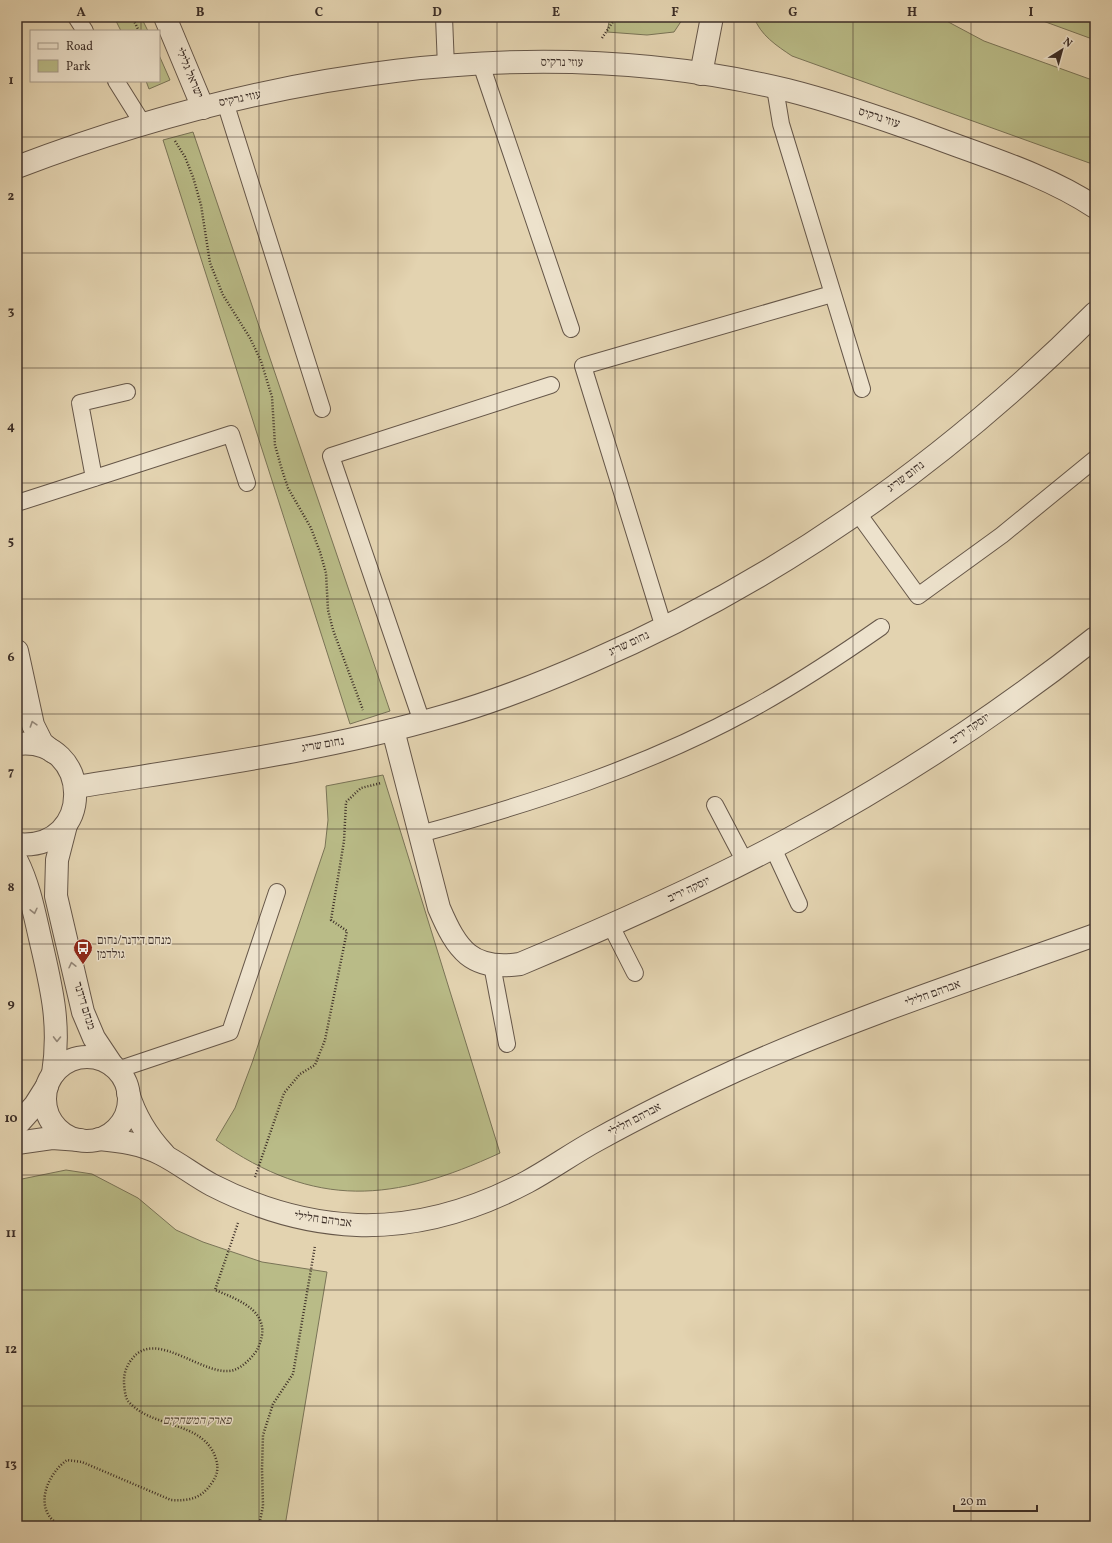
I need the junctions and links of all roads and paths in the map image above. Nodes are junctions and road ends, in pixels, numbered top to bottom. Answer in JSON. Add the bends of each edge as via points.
{"nodes":[{"id":1,"x":76,"y":17,"type":"edge"},
{"id":2,"x":132,"y":17,"type":"edge"},
{"id":3,"x":165,"y":17,"type":"edge"},
{"id":4,"x":444,"y":17,"type":"edge"},
{"id":5,"x":712,"y":17,"type":"edge"},
{"id":6,"x":84,"y":30,"type":"edge"},
{"id":7,"x":138,"y":30,"type":"edge"},
{"id":8,"x":481,"y":64,"type":"junction"},
{"id":9,"x":446,"y":67,"type":"junction"},
{"id":10,"x":701,"y":74,"type":"junction"},
{"id":11,"x":117,"y":82,"type":"edge"},
{"id":12,"x":775,"y":88,"type":"junction"},
{"id":13,"x":225,"y":102,"type":"junction"},
{"id":14,"x":203,"y":108,"type":"junction"},
{"id":15,"x":152,"y":121,"type":"junction"},
{"id":16,"x":17,"y":167,"type":"edge"},
{"id":17,"x":1095,"y":207,"type":"edge"},
{"id":18,"x":832,"y":294,"type":"junction"},
{"id":19,"x":1095,"y":313,"type":"edge"},
{"id":20,"x":571,"y":329,"type":"dead end"},
{"id":21,"x":551,"y":386,"type":"dead end"},
{"id":22,"x":862,"y":389,"type":"dead end"},
{"id":23,"x":127,"y":392,"type":"dead end"},
{"id":24,"x":322,"y":409,"type":"dead end"},
{"id":25,"x":1095,"y":459,"type":"edge"},
{"id":26,"x":94,"y":478,"type":"junction"},
{"id":27,"x":247,"y":483,"type":"dead end"},
{"id":28,"x":17,"y":503,"type":"edge"},
{"id":29,"x":857,"y":512,"type":"junction"},
{"id":30,"x":881,"y":627,"type":"dead end"},
{"id":31,"x":664,"y":628,"type":"junction"},
{"id":32,"x":1095,"y":638,"type":"edge"},
{"id":33,"x":17,"y":651,"type":"edge"},
{"id":34,"x":422,"y":722,"type":"junction"},
{"id":35,"x":383,"y":732,"type":"junction"},
{"id":36,"x":17,"y":744,"type":"edge"},
{"id":37,"x":56,"y":754,"type":"junction"},
{"id":38,"x":405,"y":778,"type":"junction"},
{"id":39,"x":76,"y":787,"type":"junction"},
{"id":40,"x":715,"y":805,"type":"dead end"},
{"id":41,"x":66,"y":825,"type":"junction"},
{"id":42,"x":420,"y":834,"type":"junction"},
{"id":43,"x":17,"y":844,"type":"edge"},
{"id":44,"x":773,"y":848,"type":"junction"},
{"id":45,"x":17,"y":861,"type":"edge"},
{"id":46,"x":745,"y":862,"type":"junction"},
{"id":47,"x":277,"y":892,"type":"dead end"},
{"id":48,"x":799,"y":904,"type":"dead end"},
{"id":49,"x":611,"y":926,"type":"junction"},
{"id":50,"x":1095,"y":935,"type":"edge"},
{"id":51,"x":492,"y":965,"type":"junction"},
{"id":52,"x":635,"y":973,"type":"dead end"},
{"id":53,"x":507,"y":1044,"type":"dead end"},
{"id":54,"x":114,"y":1068,"type":"junction"},
{"id":55,"x":50,"y":1080,"type":"junction"},
{"id":56,"x":128,"y":1093,"type":"junction"},
{"id":57,"x":17,"y":1125,"type":"edge"},
{"id":58,"x":89,"y":1140,"type":"junction"},
{"id":59,"x":17,"y":1143,"type":"edge"},
{"id":60,"x":175,"y":1162,"type":"junction"},
{"id":61,"x":246,"y":1201,"type":"junction"},
{"id":62,"x":319,"y":1221,"type":"junction"},
{"id":63,"x":61,"y":1526,"type":"edge"},
{"id":64,"x":259,"y":1526,"type":"edge"}],
"edges":[{"from":1,"to":6,"type":"lane"},
{"from":2,"to":7,"type":"path"},
{"from":3,"to":14,"type":"street","name":"ישראל גלילי"},
{"from":4,"to":9,"type":"lane"},
{"from":5,"to":10,"type":"street"},
{"from":8,"to":9,"type":"street","name":"עוזי נרקיס"},
{"from":8,"to":10,"type":"street","name":"עוזי נרקיס","via":[[592,63]]},
{"from":8,"to":20,"type":"lane"},
{"from":9,"to":13,"type":"street","name":"עוזי נרקיס","via":[[403,70],[312,84]]},
{"from":10,"to":12,"type":"street","name":"עוזי נרקיס"},
{"from":11,"to":15,"type":"lane"},
{"from":12,"to":17,"type":"street","name":"עוזי נרקיס","via":[[882,118],[1010,165],[1050,182]]},
{"from":12,"to":18,"type":"lane","via":[[781,124]]},
{"from":13,"to":14,"type":"street","name":"עוזי נרקיס"},
{"from":13,"to":24,"type":"lane"},
{"from":14,"to":15,"type":"street","name":"עוזי נרקיס"},
{"from":15,"to":16,"type":"street","name":"עוזי נרקיס"},
{"from":15,"to":35,"type":"path","via":[[185,157],[193,177],[201,205],[210,263],[223,295],[261,361],[272,397],[275,445],[288,488],[311,528],[320,552],[326,573],[328,610],[333,630]]},
{"from":18,"to":22,"type":"lane"},
{"from":18,"to":31,"type":"lane","via":[[583,366]]},
{"from":19,"to":29,"type":"street","name":"נחום שריג","via":[[1032,374],[963,434],[889,491]]},
{"from":21,"to":34,"type":"lane","via":[[331,456]]},
{"from":23,"to":26,"type":"lane","via":[[80,403]]},
{"from":25,"to":29,"type":"lane","via":[[1002,535],[918,596]]},
{"from":26,"to":27,"type":"lane","via":[[231,434]]},
{"from":26,"to":28,"type":"lane"},
{"from":29,"to":31,"type":"street","name":"נחום שריג","via":[[810,546]]},
{"from":30,"to":42,"type":"lane","via":[[792,686],[747,712],[681,743],[561,791]]},
{"from":31,"to":34,"type":"street","name":"נחום שריג","via":[[543,682],[447,716]]},
{"from":32,"to":44,"type":"street","name":"יוסקה יריב","via":[[960,737],[875,791]]},
{"from":37,"to":33,"type":"street","one_way":true,"via":[[42,743],[33,725]]},
{"from":34,"to":35,"type":"street","name":"נחום שריג"},
{"from":35,"to":38,"type":"street","name":"יוסקה יריב"},
{"from":35,"to":39,"type":"street","name":"נחום שריג","via":[[346,742]]},
{"from":36,"to":37,"type":"street","via":[[42,746]]},
{"from":37,"to":39,"type":"street","via":[[67,765]]},
{"from":38,"to":42,"type":"street","name":"יוסקה יריב"},
{"from":38,"to":61,"type":"path","via":[[361,788],[346,802],[344,841],[331,920],[347,931],[325,1040],[314,1065],[300,1074],[284,1093]]},
{"from":39,"to":41,"type":"street","name":"מנחם דידנר","via":[[73,810]]},
{"from":40,"to":46,"type":"lane"},
{"from":41,"to":43,"type":"street","via":[[47,840],[33,844]]},
{"from":54,"to":41,"type":"street","name":"מנחם דידנר","one_way":true,"via":[[91,1032],[83,1012],[56,896],[56,860]]},
{"from":42,"to":51,"type":"street","name":"יוסקה יריב","via":[[439,908],[448,928],[464,953],[482,963]]},
{"from":44,"to":46,"type":"street","name":"יוסקה יריב"},
{"from":44,"to":48,"type":"lane"},
{"from":45,"to":55,"type":"street","one_way":true,"via":[[31,899],[53,998],[57,1032]]},
{"from":46,"to":49,"type":"street","name":"יוסקה יריב"},
{"from":47,"to":54,"type":"lane","via":[[230,1032]]},
{"from":49,"to":51,"type":"street","name":"יוסקה יריב","via":[[520,964]]},
{"from":49,"to":52,"type":"lane"},
{"from":50,"to":62,"type":"street","name":"אברהם חלילי","via":[[843,1026],[765,1058],[664,1105],[594,1142],[529,1181],[463,1210],[428,1219],[392,1224],[356,1225]]},
{"from":51,"to":53,"type":"lane"},
{"from":54,"to":55,"type":"street","via":[[100,1059],[81,1058],[68,1061]]},
{"from":54,"to":56,"type":"street","via":[[124,1081]]},
{"from":55,"to":57,"type":"street","via":[[35,1105]]},
{"from":55,"to":58,"type":"street","via":[[45,1098],[49,1117],[62,1132]]},
{"from":56,"to":58,"type":"street","via":[[128,1106],[124,1118],[116,1129]]},
{"from":56,"to":60,"type":"street","name":"אברהם חלילי","via":[[145,1129],[162,1151]]},
{"from":58,"to":59,"type":"street","via":[[52,1138]]},
{"from":58,"to":60,"type":"street","name":"אברהם חלילי","via":[[137,1144]]},
{"from":60,"to":61,"type":"street","name":"אברהם חלילי","via":[[210,1184]]},
{"from":61,"to":62,"type":"street","name":"אברהם חלילי","via":[[283,1214]]},
{"from":61,"to":63,"type":"path","via":[[215,1290],[254,1310],[263,1326],[262,1338],[256,1353],[234,1370],[218,1369],[158,1348],[142,1350],[135,1355],[124,1373],[127,1400],[138,1410],[199,1436],[209,1444],[218,1466],[216,1477],[196,1498],[186,1501],[172,1500],[82,1462],[67,1460],[46,1485],[44,1497],[48,1514]]},
{"from":62,"to":64,"type":"path","via":[[293,1374],[273,1404],[263,1435],[263,1506]]}]}
